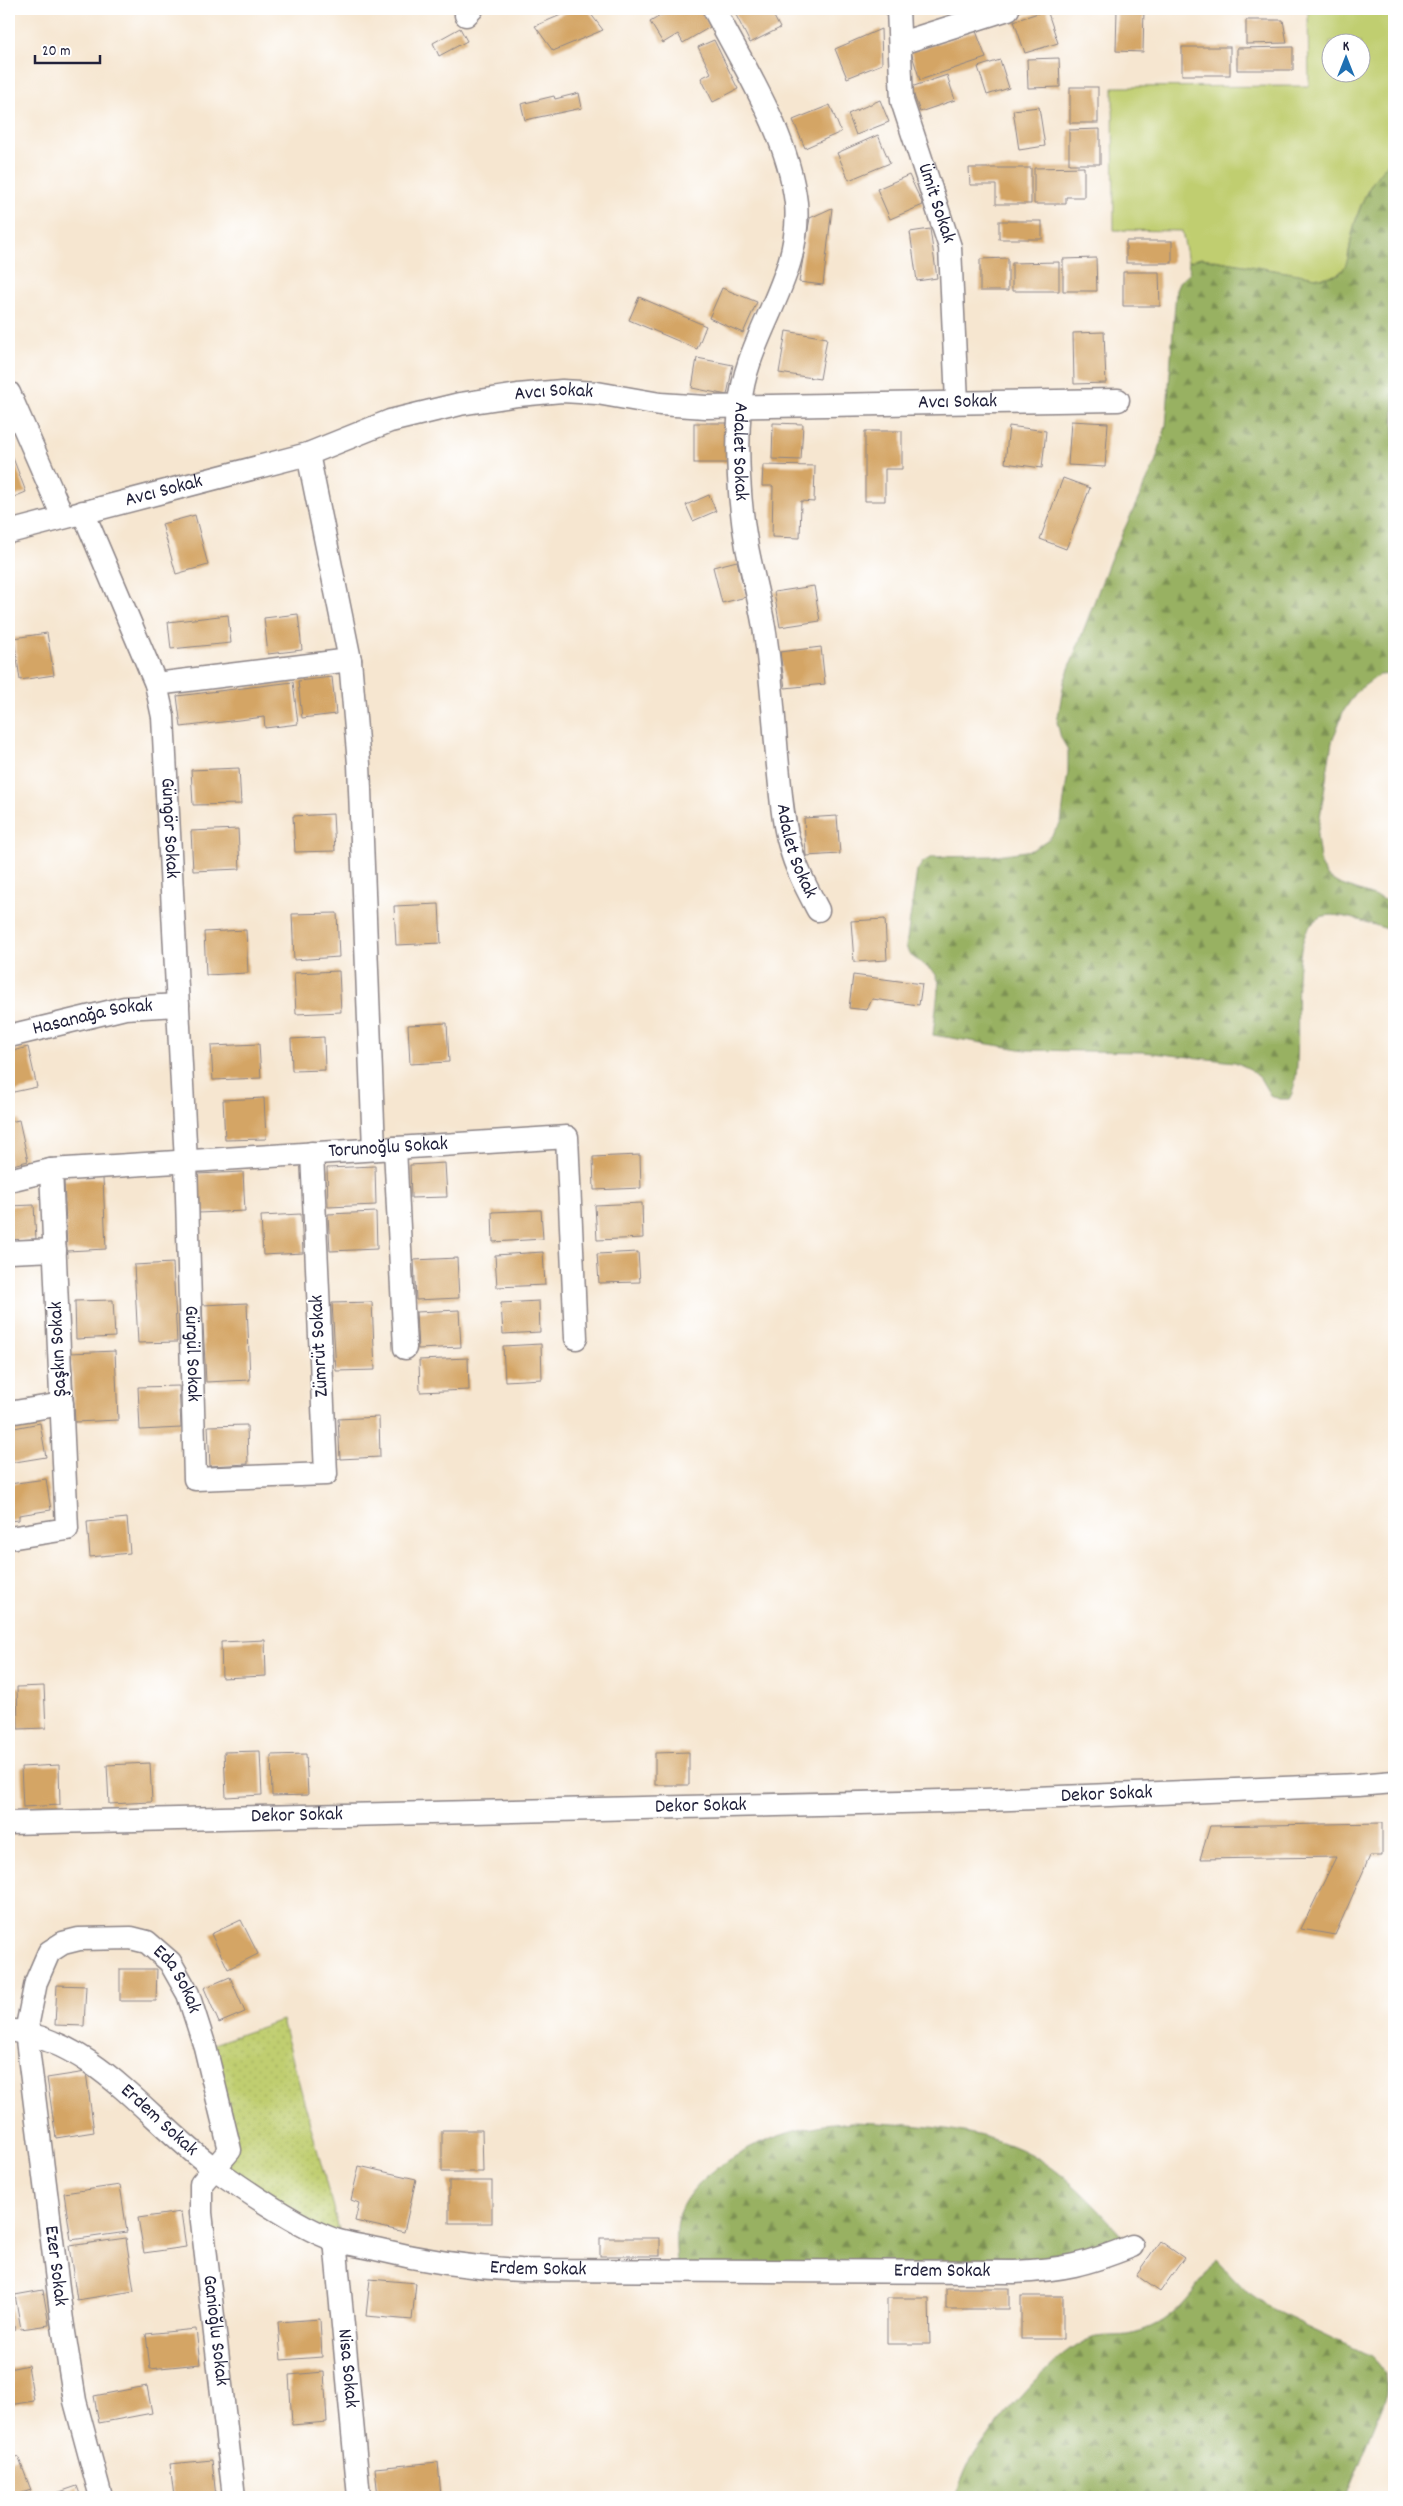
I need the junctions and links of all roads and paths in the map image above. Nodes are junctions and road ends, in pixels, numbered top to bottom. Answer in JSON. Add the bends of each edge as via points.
{"nodes":[{"id":1,"x":714,"y":9,"type":"edge"},
{"id":2,"x":898,"y":9,"type":"edge"},
{"id":3,"x":1008,"y":9,"type":"edge"},
{"id":4,"x":901,"y":43,"type":"junction"},
{"id":5,"x":9,"y":393,"type":"edge"},
{"id":6,"x":1118,"y":400,"type":"dead end"},
{"id":7,"x":957,"y":402,"type":"junction"},
{"id":8,"x":740,"y":405,"type":"junction"},
{"id":9,"x":308,"y":454,"type":"junction"},
{"id":10,"x":73,"y":514,"type":"junction"},
{"id":11,"x":9,"y":532,"type":"edge"},
{"id":12,"x":350,"y":660,"type":"junction"},
{"id":13,"x":156,"y":684,"type":"junction"},
{"id":14,"x":818,"y":910,"type":"dead end"},
{"id":15,"x":178,"y":1005,"type":"junction"},
{"id":16,"x":9,"y":1036,"type":"edge"},
{"id":17,"x":384,"y":1149,"type":"junction"},
{"id":18,"x":312,"y":1153,"type":"junction"},
{"id":19,"x":186,"y":1162,"type":"junction"},
{"id":20,"x":51,"y":1170,"type":"junction"},
{"id":21,"x":9,"y":1180,"type":"edge"},
{"id":22,"x":55,"y":1250,"type":"junction"},
{"id":23,"x":9,"y":1252,"type":"edge"},
{"id":24,"x":576,"y":1338,"type":"dead end"},
{"id":25,"x":405,"y":1348,"type":"dead end"},
{"id":26,"x":62,"y":1404,"type":"junction"},
{"id":27,"x":9,"y":1413,"type":"edge"},
{"id":28,"x":262,"y":1476,"type":"joint"},
{"id":29,"x":9,"y":1538,"type":"edge"},
{"id":30,"x":1394,"y":1782,"type":"edge"},
{"id":31,"x":9,"y":1823,"type":"edge"},
{"id":32,"x":17,"y":2031,"type":"edge"},
{"id":33,"x":214,"y":2169,"type":"junction"},
{"id":34,"x":335,"y":2240,"type":"junction"},
{"id":35,"x":1132,"y":2246,"type":"dead end"},
{"id":36,"x":101,"y":2497,"type":"edge"},
{"id":37,"x":234,"y":2497,"type":"edge"},
{"id":38,"x":359,"y":2497,"type":"edge"}],
"edges":[{"from":1,"to":8,"type":"street","name":"Adalet Sokak","via":[[782,147],[796,206],[790,256],[782,286],[752,358]]},
{"from":2,"to":4,"type":"street","name":"Ümit Sokak"},
{"from":3,"to":4,"type":"street"},
{"from":4,"to":7,"type":"street","name":"Ümit Sokak","via":[[902,101],[950,247]]},
{"from":5,"to":10,"type":"street","name":"Güngör Sokak"},
{"from":6,"to":7,"type":"street","name":"Avcı Sokak"},
{"from":7,"to":8,"type":"street","name":"Avcı Sokak"},
{"from":8,"to":9,"type":"street","name":"Avcı Sokak","via":[[660,404],[597,393],[562,391],[518,394],[390,421]]},
{"from":8,"to":14,"type":"street","name":"Adalet Sokak","via":[[740,480],[747,546],[766,638],[781,800],[797,868]]},
{"from":9,"to":10,"type":"street","name":"Avcı Sokak"},
{"from":9,"to":12,"type":"street"},
{"from":10,"to":11,"type":"street","name":"Avcı Sokak"},
{"from":10,"to":13,"type":"street","name":"Güngör Sokak"},
{"from":12,"to":13,"type":"street"},
{"from":12,"to":17,"type":"street"},
{"from":13,"to":15,"type":"street","name":"Güngör Sokak","via":[[163,717]]},
{"from":15,"to":16,"type":"street","name":"Hasanağa Sokak","via":[[125,1008]]},
{"from":15,"to":19,"type":"street","name":"Güngör Sokak"},
{"from":17,"to":18,"type":"street","name":"Torunoğlu Sokak"},
{"from":17,"to":24,"type":"street","name":"Torunoğlu Sokak","via":[[567,1137]]},
{"from":17,"to":25,"type":"street"},
{"from":18,"to":19,"type":"street","name":"Torunoğlu Sokak"},
{"from":18,"to":28,"type":"street","name":"Zümrüt Sokak","via":[[326,1474]]},
{"from":19,"to":20,"type":"street","name":"Torunoğlu Sokak"},
{"from":19,"to":28,"type":"street","name":"Gürgül Sokak","via":[[195,1479]]},
{"from":20,"to":21,"type":"street","name":"Torunoğlu Sokak"},
{"from":20,"to":22,"type":"street","name":"Şaşkın Sokak"},
{"from":22,"to":23,"type":"street"},
{"from":22,"to":26,"type":"street","name":"Şaşkın Sokak"},
{"from":26,"to":27,"type":"street"},
{"from":26,"to":29,"type":"street","name":"Şaşkın Sokak","via":[[67,1528]]},
{"from":30,"to":31,"type":"street","name":"Dekor Sokak","via":[[984,1800]]},
{"from":32,"to":33,"type":"street","name":"Erdem Sokak","via":[[58,2042],[86,2059]]},
{"from":32,"to":33,"type":"street","name":"Eda Sokak","via":[[49,1952],[63,1943],[79,1939],[131,1938],[147,1942],[160,1951],[179,1974],[205,2047],[230,2150]]},
{"from":32,"to":36,"type":"street","name":"Ezer Sokak","via":[[75,2401]]},
{"from":33,"to":34,"type":"street","name":"Erdem Sokak","via":[[296,2221]]},
{"from":33,"to":37,"type":"street","name":"Ganioğlu Sokak","via":[[201,2184],[201,2213]]},
{"from":34,"to":35,"type":"street","name":"Erdem Sokak","via":[[429,2262],[476,2269],[521,2270],[1043,2271],[1089,2263]]},
{"from":34,"to":38,"type":"street","name":"Nisa Sokak"}]}
